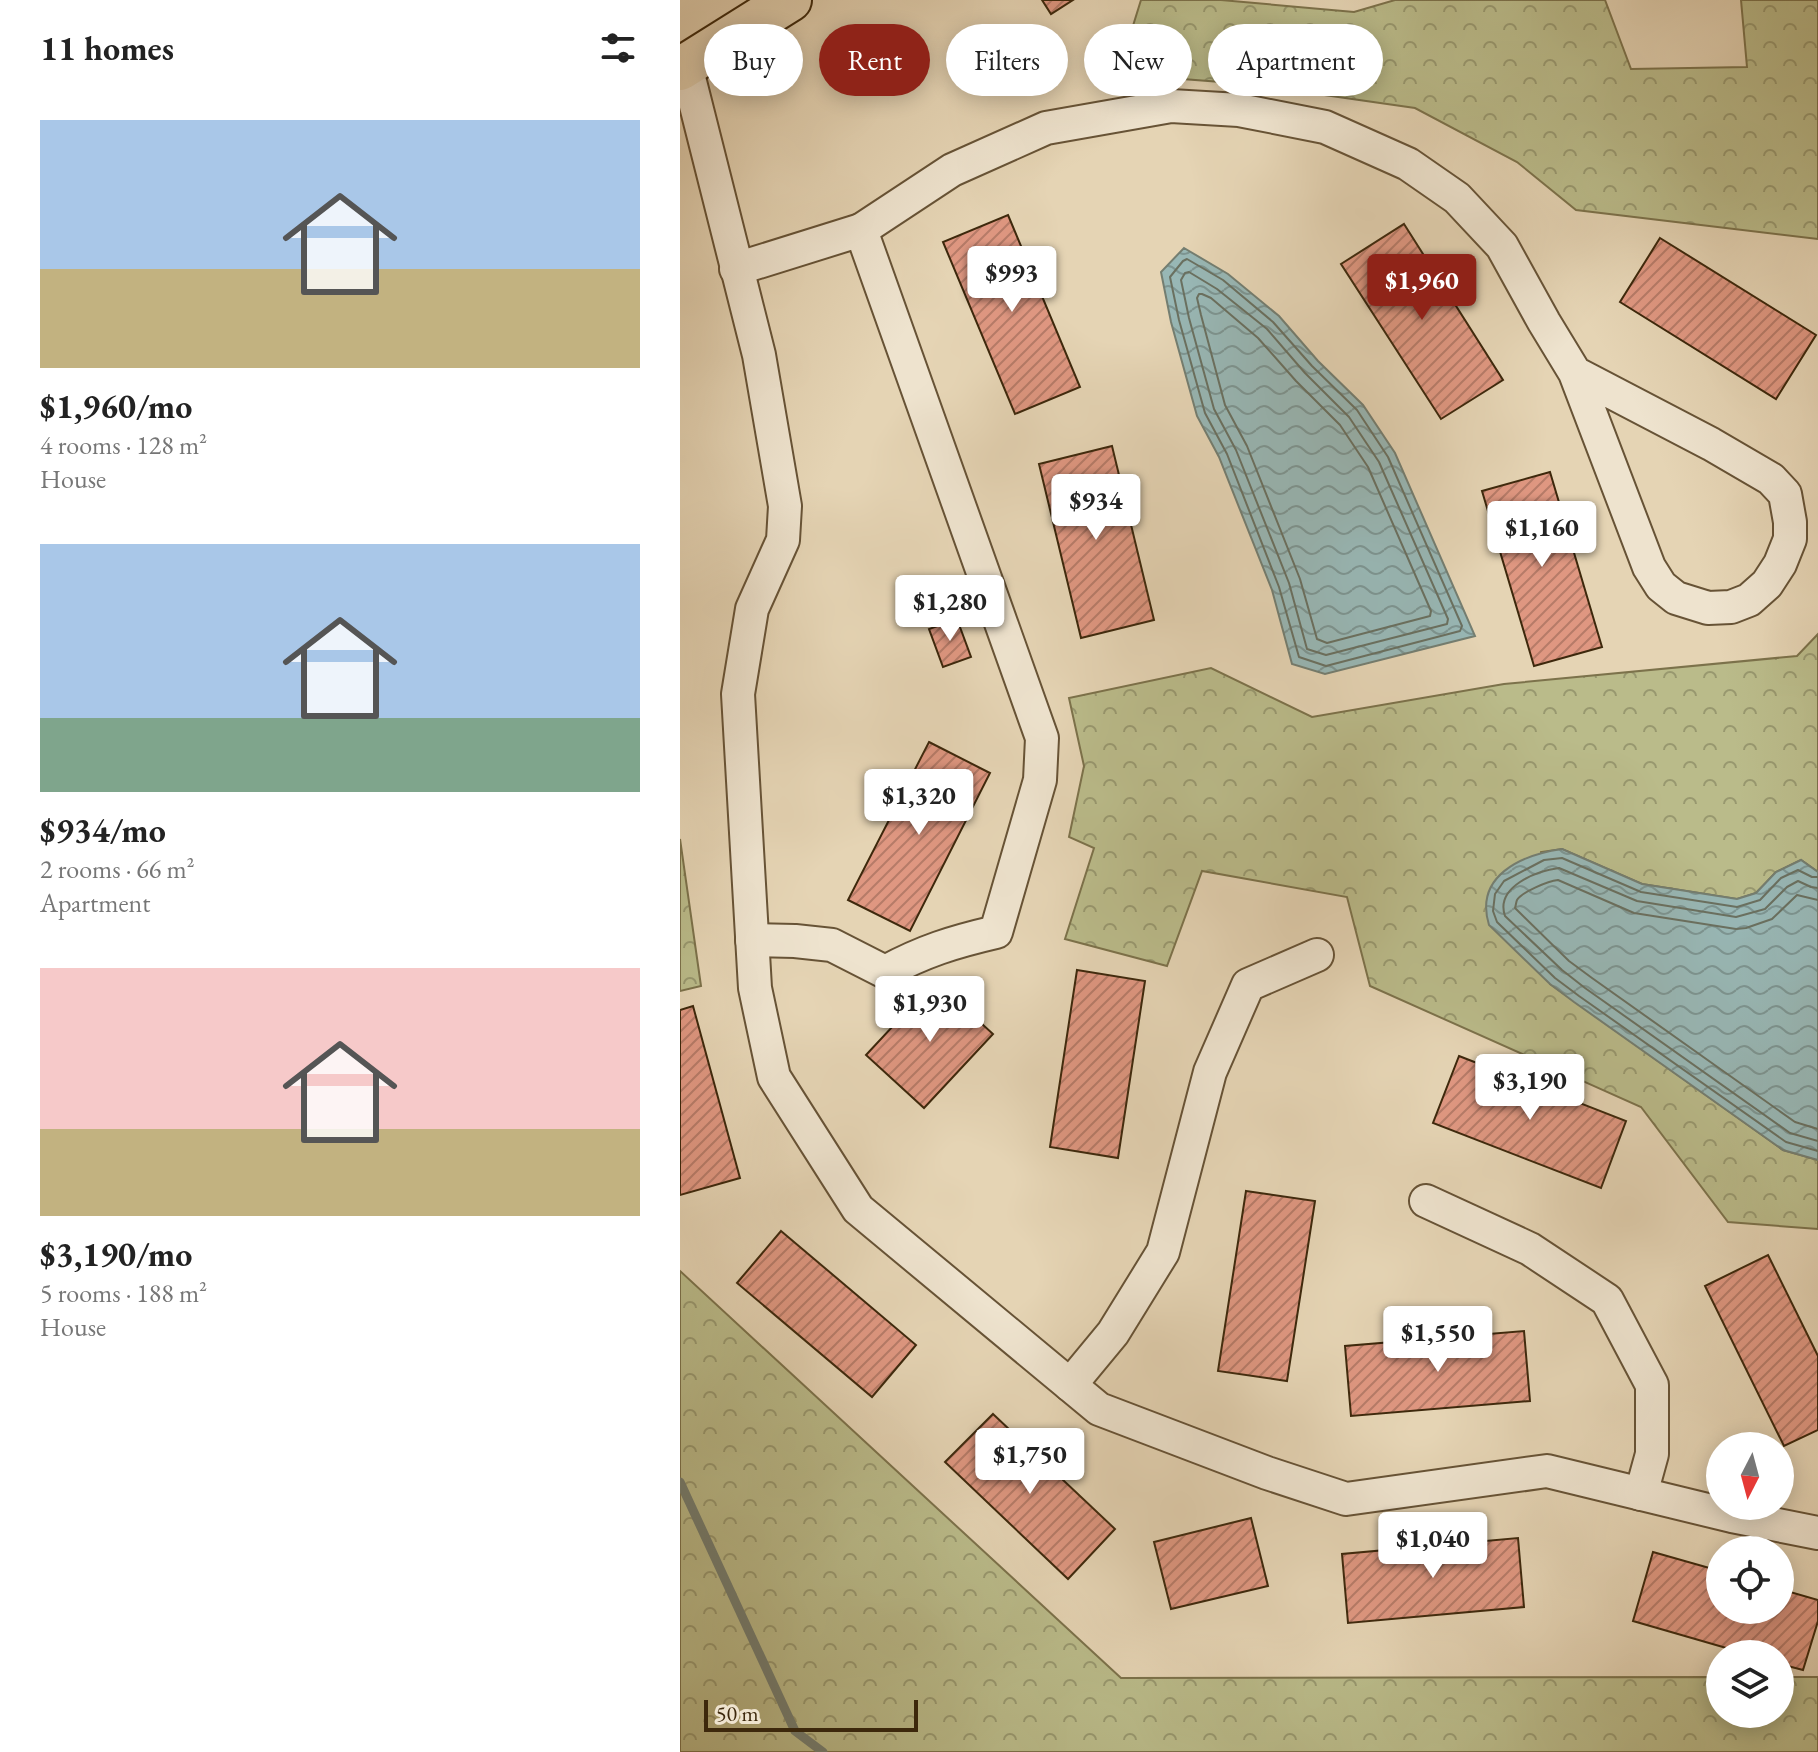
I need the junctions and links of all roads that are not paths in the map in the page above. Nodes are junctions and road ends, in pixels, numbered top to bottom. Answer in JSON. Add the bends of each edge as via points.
{"nodes":[{"id":1,"x":790,"y":0,"type":"edge"},
{"id":2,"x":683,"y":68,"type":"edge"},
{"id":3,"x":861,"y":230,"type":"junction"},
{"id":4,"x":736,"y":269,"type":"junction"},
{"id":5,"x":1575,"y":373,"type":"junction"},
{"id":6,"x":752,"y":940,"type":"junction"},
{"id":7,"x":1317,"y":955,"type":"dead end"},
{"id":8,"x":1426,"y":1201,"type":"dead end"},
{"id":9,"x":1070,"y":1385,"type":"junction"},
{"id":10,"x":1641,"y":1494,"type":"junction"},
{"id":11,"x":1818,"y":1533,"type":"edge"}],
"edges":[{"from":1,"to":2,"type":"main road"},
{"from":2,"to":4,"type":"lane"},
{"from":3,"to":4,"type":"lane"},
{"from":3,"to":5,"type":"lane","via":[[952,170],[1046,128],[1171,106],[1239,110],[1325,127],[1408,164],[1457,198],[1502,246]]},
{"from":3,"to":6,"type":"lane","via":[[1042,738],[1040,780],[996,932],[948,943],[885,972],[832,945]]},
{"from":4,"to":6,"type":"lane","via":[[759,355],[785,506],[783,540],[752,609],[738,694]]},
{"from":5,"to":5,"type":"lane","via":[[1649,567],[1661,586],[1676,598],[1708,608],[1749,600],[1767,584],[1790,539],[1785,494],[1771,479],[1723,451]]},
{"from":6,"to":9,"type":"lane","via":[[755,988],[774,1077],[858,1209]]},
{"from":7,"to":9,"type":"lane","via":[[1248,985],[1210,1072],[1163,1252],[1113,1333]]},
{"from":8,"to":10,"type":"lane","via":[[1530,1249],[1607,1300],[1652,1385],[1652,1454]]},
{"from":9,"to":10,"type":"lane","via":[[1099,1409],[1346,1499],[1547,1471]]},
{"from":10,"to":11,"type":"lane"}]}
